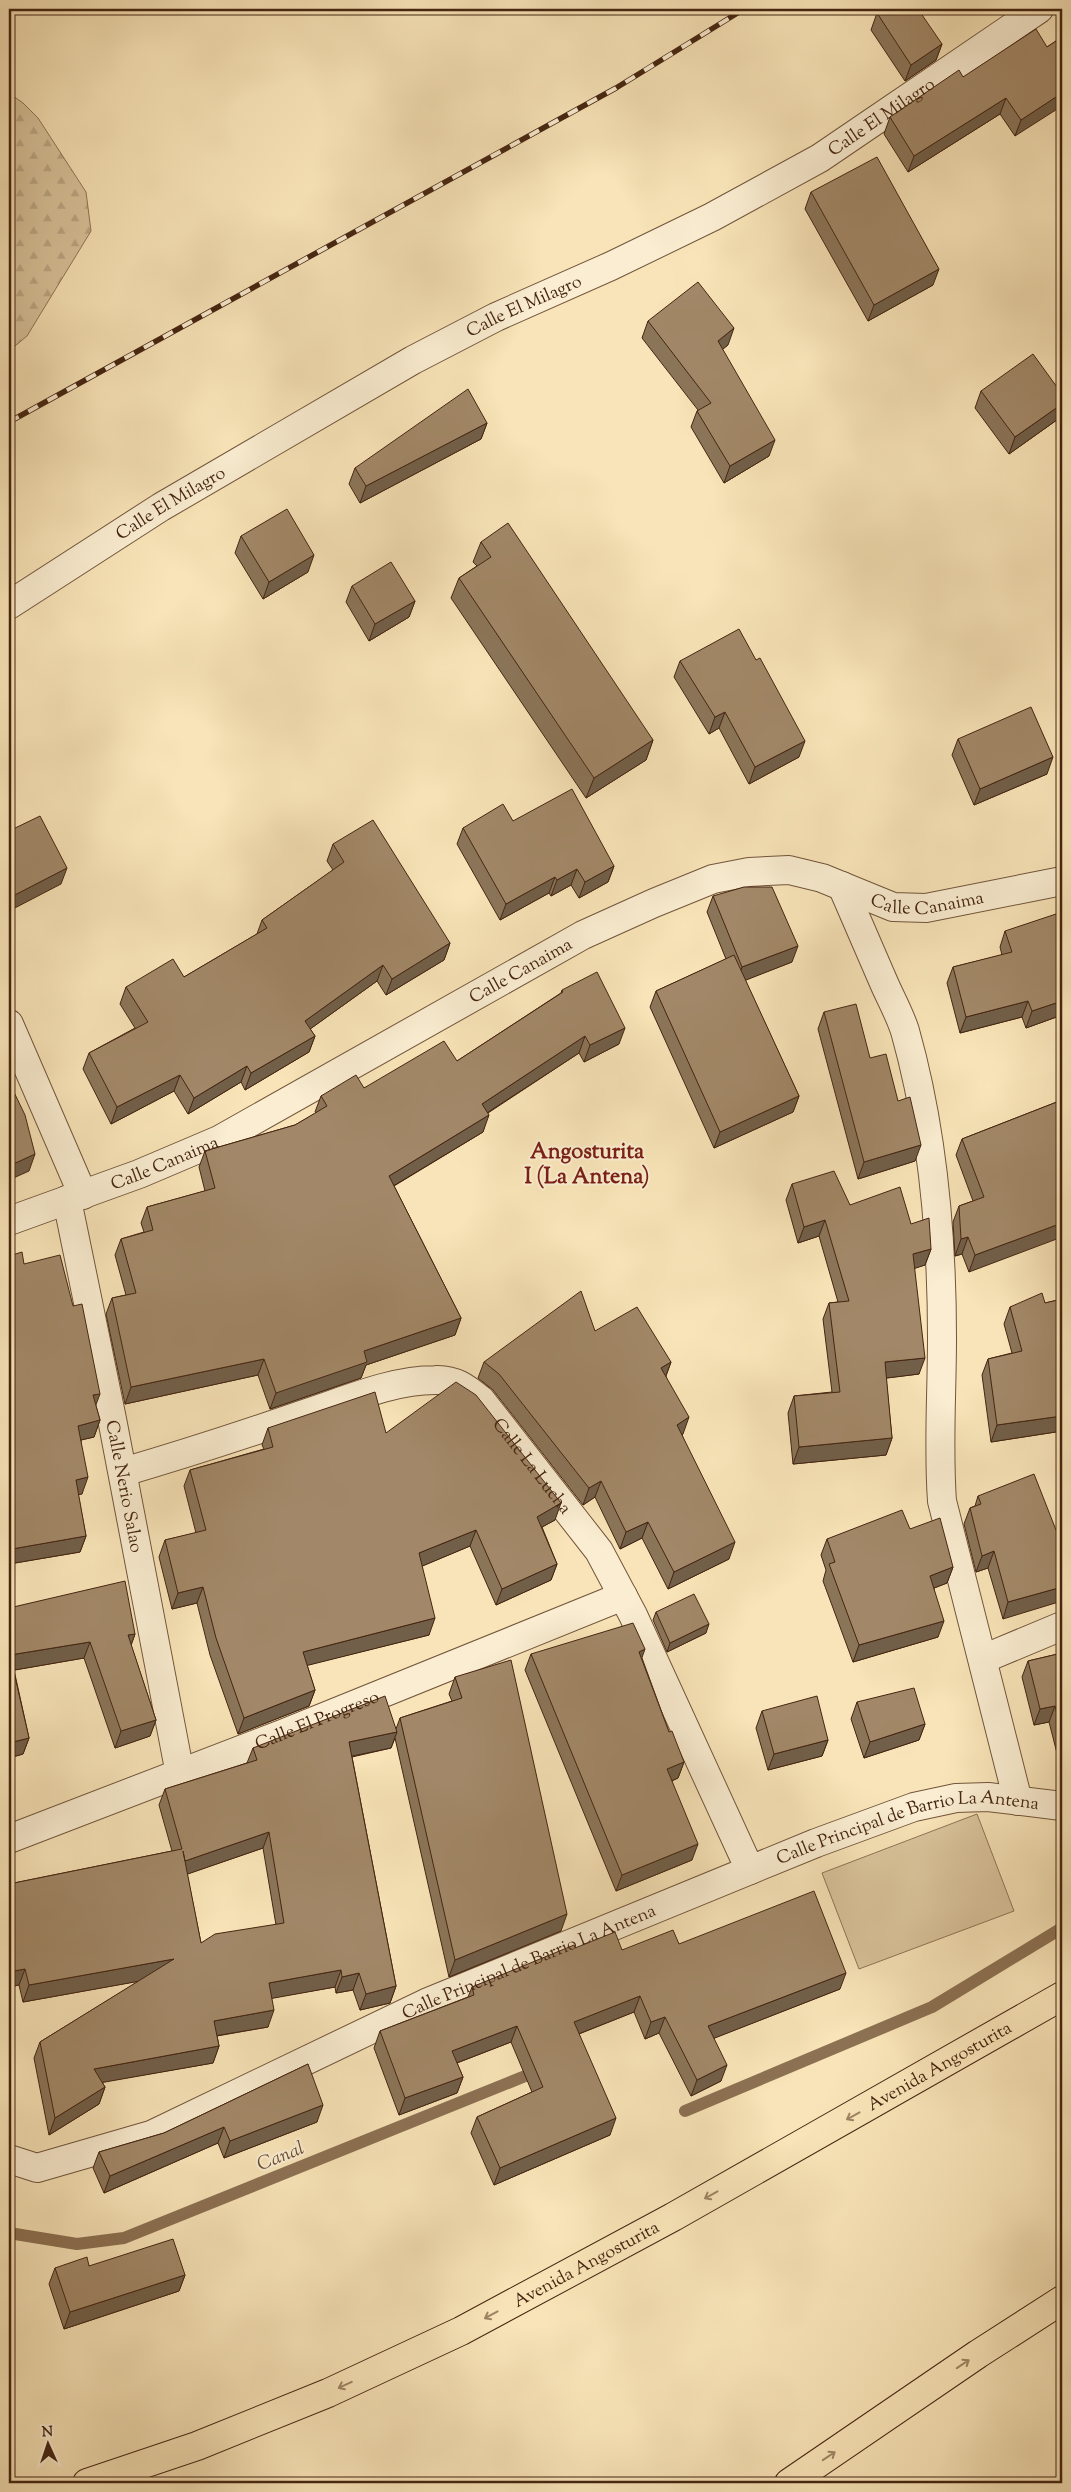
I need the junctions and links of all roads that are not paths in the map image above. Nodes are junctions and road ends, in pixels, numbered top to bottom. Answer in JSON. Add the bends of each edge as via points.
{"nodes":[{"id":1,"x":1038,"y":9,"type":"edge"},
{"id":2,"x":9,"y":605,"type":"edge"},
{"id":3,"x":1062,"y":881,"type":"edge"},
{"id":4,"x":842,"y":886,"type":"junction"},
{"id":5,"x":9,"y":1024,"type":"edge"},
{"id":6,"x":75,"y":1197,"type":"junction"},
{"id":7,"x":9,"y":1221,"type":"edge"},
{"id":8,"x":123,"y":1472,"type":"junction"},
{"id":9,"x":623,"y":1596,"type":"junction"},
{"id":10,"x":1062,"y":1626,"type":"edge"},
{"id":11,"x":984,"y":1659,"type":"junction"},
{"id":12,"x":180,"y":1774,"type":"junction"},
{"id":13,"x":1018,"y":1800,"type":"junction"},
{"id":14,"x":1062,"y":1806,"type":"edge"},
{"id":15,"x":9,"y":1840,"type":"edge"},
{"id":16,"x":750,"y":1870,"type":"junction"},
{"id":17,"x":1062,"y":1996,"type":"edge"},
{"id":18,"x":9,"y":2159,"type":"edge"},
{"id":19,"x":1062,"y":2300,"type":"edge"},
{"id":20,"x":86,"y":2483,"type":"edge"},
{"id":21,"x":789,"y":2483,"type":"edge"}],
"edges":[{"from":1,"to":2,"type":"street","name":"Calle El Milagro","via":[[820,158],[712,216],[496,317],[413,360],[161,507]]},
{"from":3,"to":4,"type":"street","name":"Calle Canaima","via":[[926,908],[893,907]]},
{"from":4,"to":6,"type":"street","name":"Calle Canaima","via":[[789,870],[749,872],[713,879],[583,935],[219,1140]]},
{"from":4,"to":11,"type":"street","via":[[904,1029],[926,1126],[940,1269],[939,1465],[942,1501]]},
{"from":5,"to":6,"type":"street","name":"Calle Nerio Salao"},
{"from":6,"to":7,"type":"street","name":"Calle Canaima"},
{"from":6,"to":8,"type":"street","name":"Calle Nerio Salao"},
{"from":8,"to":9,"type":"street","name":"Calle La Lucha","via":[[371,1392],[412,1381],[458,1382],[481,1400],[526,1456],[598,1551]]},
{"from":8,"to":12,"type":"street","name":"Calle Nerio Salao"},
{"from":9,"to":12,"type":"street","name":"Calle El Progreso"},
{"from":9,"to":16,"type":"street","name":"Calle La Lucha"},
{"from":10,"to":11,"type":"street"},
{"from":11,"to":13,"type":"street"},
{"from":12,"to":15,"type":"street","name":"Calle El Progreso"},
{"from":13,"to":14,"type":"street","name":"Calle Principal de Barrio La Antena"},
{"from":13,"to":16,"type":"street","name":"Calle Principal de Barrio La Antena","via":[[956,1798],[914,1807]]},
{"from":16,"to":18,"type":"street","name":"Calle Principal de Barrio La Antena","via":[[426,2003],[151,2135],[37,2168]]},
{"from":17,"to":20,"type":"highway","name":"Avenida Angosturita","one_way":true,"via":[[682,2212],[462,2331],[319,2397],[197,2446]]},
{"from":21,"to":19,"type":"highway","one_way":true}]}
